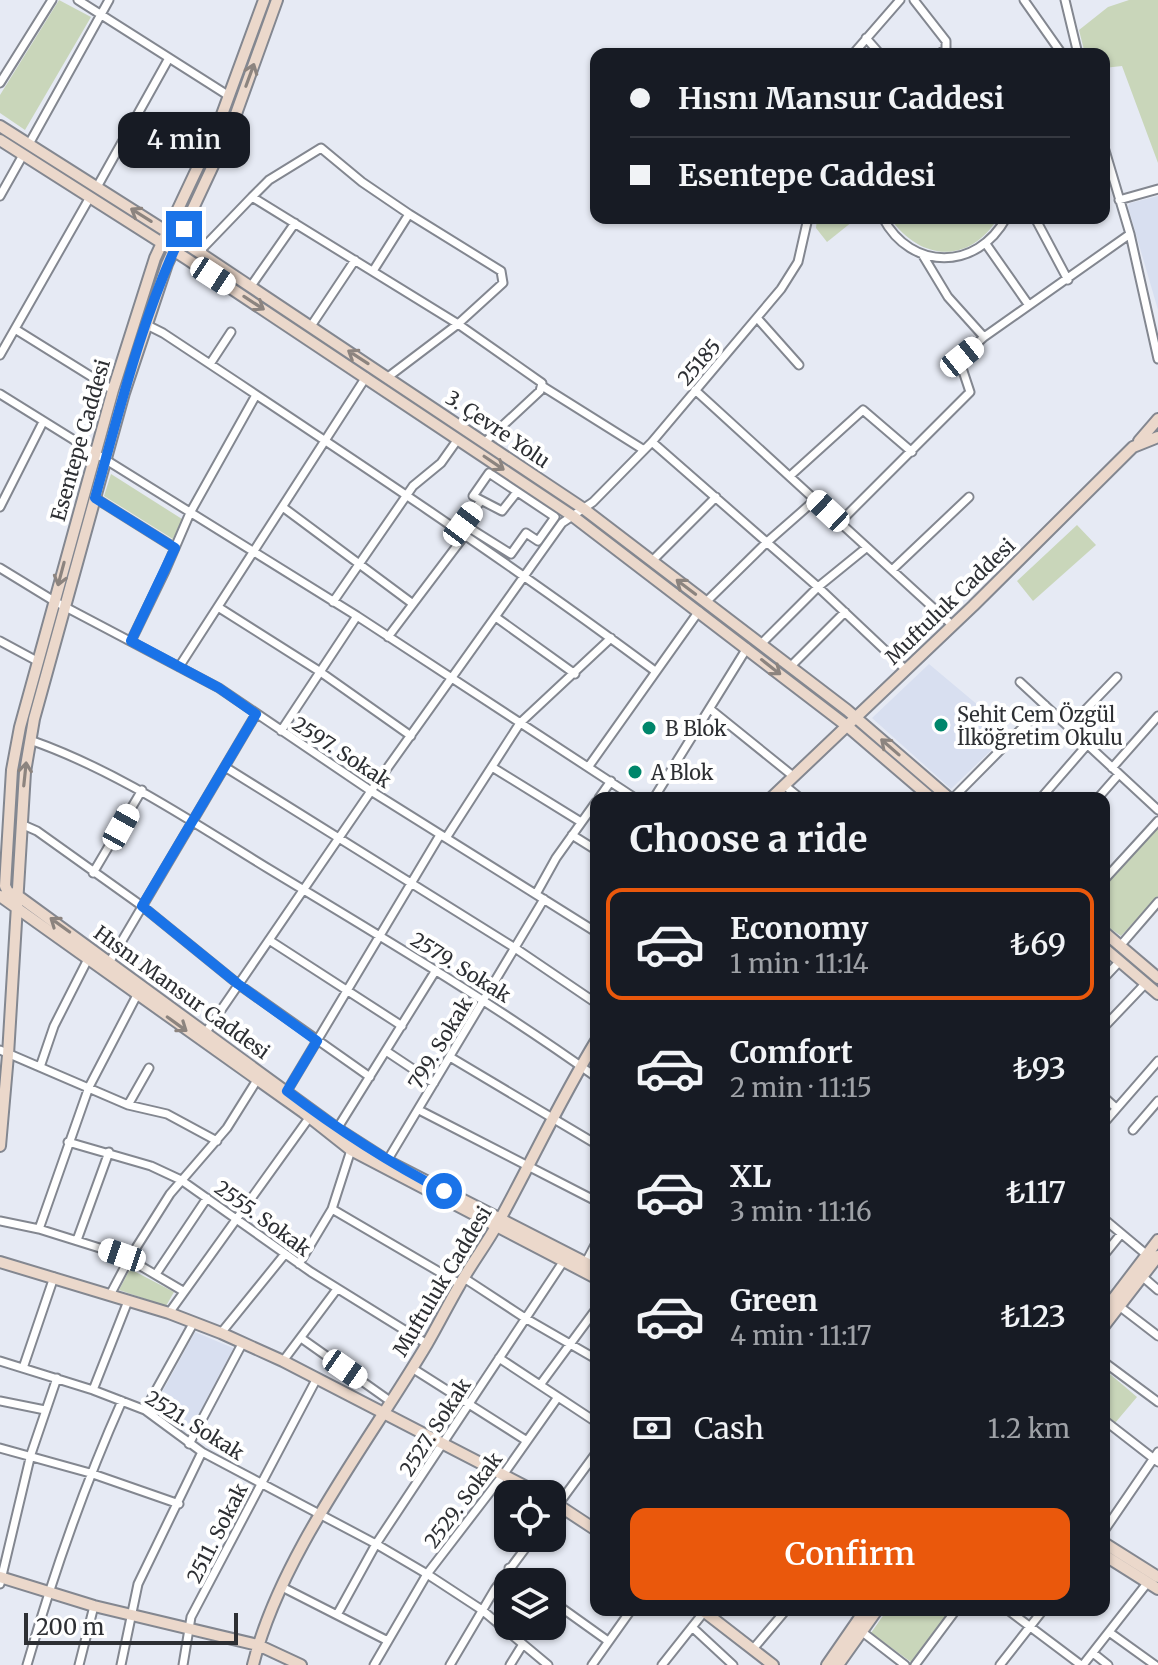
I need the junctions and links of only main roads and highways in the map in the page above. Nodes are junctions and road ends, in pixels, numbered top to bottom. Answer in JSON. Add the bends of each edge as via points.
{"nodes":[{"id":1,"x":264,"y":0,"type":"edge"},
{"id":2,"x":277,"y":0,"type":"edge"},
{"id":3,"x":0,"y":126,"type":"edge"},
{"id":4,"x":0,"y":140,"type":"edge"},
{"id":5,"x":168,"y":232,"type":"junction"},
{"id":6,"x":179,"y":239,"type":"junction"},
{"id":7,"x":163,"y":243,"type":"junction"},
{"id":8,"x":173,"y":250,"type":"junction"},
{"id":9,"x":1158,"y":419,"type":"edge"},
{"id":10,"x":1158,"y":437,"type":"edge"},
{"id":11,"x":1133,"y":447,"type":"junction"},
{"id":12,"x":579,"y":513,"type":"junction"},
{"id":13,"x":856,"y":718,"type":"junction"},
{"id":14,"x":847,"y":726,"type":"junction"},
{"id":15,"x":777,"y":792,"type":"edge"},
{"id":16,"x":924,"y":792,"type":"edge"},
{"id":17,"x":944,"y":792,"type":"edge"},
{"id":18,"x":8,"y":831,"type":"junction"},
{"id":19,"x":0,"y":864,"type":"edge"},
{"id":20,"x":2,"y":888,"type":"edge"},
{"id":21,"x":16,"y":894,"type":"junction"},
{"id":22,"x":16,"y":907,"type":"junction"},
{"id":23,"x":1110,"y":937,"type":"edge"},
{"id":24,"x":1110,"y":953,"type":"edge"},
{"id":25,"x":1158,"y":978,"type":"edge"},
{"id":26,"x":1158,"y":994,"type":"edge"},
{"id":27,"x":590,"y":1051,"type":"edge"},
{"id":28,"x":4,"y":1053,"type":"edge"},
{"id":29,"x":2,"y":1129,"type":"edge"},
{"id":30,"x":0,"y":1146,"type":"edge"},
{"id":31,"x":498,"y":1224,"type":"junction"},
{"id":32,"x":1158,"y":1240,"type":"edge"},
{"id":33,"x":1152,"y":1256,"type":"edge"},
{"id":34,"x":0,"y":1262,"type":"edge"},
{"id":35,"x":590,"y":1265,"type":"edge"},
{"id":36,"x":590,"y":1275,"type":"edge"},
{"id":37,"x":1110,"y":1304,"type":"edge"},
{"id":38,"x":1110,"y":1318,"type":"edge"},
{"id":39,"x":384,"y":1413,"type":"junction"},
{"id":40,"x":513,"y":1480,"type":"edge"},
{"id":41,"x":566,"y":1513,"type":"edge"},
{"id":42,"x":590,"y":1527,"type":"edge"},
{"id":43,"x":1110,"y":1547,"type":"edge"},
{"id":44,"x":1110,"y":1558,"type":"edge"},
{"id":45,"x":1156,"y":1579,"type":"edge"},
{"id":46,"x":1,"y":1580,"type":"edge"},
{"id":47,"x":710,"y":1616,"type":"edge"},
{"id":48,"x":861,"y":1616,"type":"edge"},
{"id":49,"x":872,"y":1616,"type":"edge"},
{"id":50,"x":258,"y":1645,"type":"junction"},
{"id":51,"x":253,"y":1665,"type":"edge"},
{"id":52,"x":301,"y":1665,"type":"edge"},
{"id":53,"x":773,"y":1665,"type":"edge"},
{"id":54,"x":827,"y":1665,"type":"edge"},
{"id":55,"x":838,"y":1665,"type":"edge"}],
"edges":[{"from":1,"to":5,"type":"main road","name":"Esentepe Caddesi","via":[[229,96]]},
{"from":6,"to":2,"type":"main road","name":"Esentepe Caddesi","one_way":true,"via":[[232,125]]},
{"from":5,"to":3,"type":"main road","name":"3. Çevre Yolu","one_way":true},
{"from":4,"to":7,"type":"main road","name":"3. Çevre Yolu"},
{"from":5,"to":6,"type":"main road","name":"3. Çevre Yolu"},
{"from":5,"to":7,"type":"main road","name":"Esentepe Caddesi"},
{"from":6,"to":8,"type":"main road","name":"Esentepe Caddesi"},
{"from":12,"to":6,"type":"main road","name":"3. Çevre Yolu","one_way":true,"via":[[485,442]]},
{"from":7,"to":8,"type":"main road","name":"3. Çevre Yolu"},
{"from":7,"to":18,"type":"main road","name":"Esentepe Caddesi","one_way":true,"via":[[113,390],[37,661],[12,773]]},
{"from":8,"to":12,"type":"main road","name":"3. Çevre Yolu","one_way":true},
{"from":21,"to":8,"type":"main road","name":"Esentepe Caddesi","one_way":true,"via":[[30,740],[105,461]]},
{"from":9,"to":11,"type":"main road"},
{"from":10,"to":11,"type":"main road","name":"Muftuluk Caddesi"},
{"from":11,"to":13,"type":"main road","name":"Muftuluk Caddesi"},
{"from":13,"to":12,"type":"main road","name":"3. Çevre Yolu","one_way":true,"via":[[652,561]]},
{"from":12,"to":14,"type":"main road","name":"3. Çevre Yolu","one_way":true},
{"from":13,"to":14,"type":"main road","name":"Muftuluk Caddesi"},
{"from":17,"to":13,"type":"main road","name":"3. Çevre Yolu","one_way":true},
{"from":14,"to":15,"type":"main road","name":"Muftuluk Caddesi"},
{"from":14,"to":16,"type":"main road","name":"3. Çevre Yolu"},
{"from":18,"to":19,"type":"main road"},
{"from":18,"to":20,"type":"main road","name":"Esentepe Caddesi"},
{"from":20,"to":21,"type":"main road","name":"Hısnı Mansur Caddesi"},
{"from":20,"to":22,"type":"main road"},
{"from":21,"to":22,"type":"main road","name":"Esentepe Caddesi"},
{"from":31,"to":21,"type":"main road","name":"Hısnı Mansur Caddesi","one_way":true,"via":[[337,1129]]},
{"from":22,"to":28,"type":"main road","name":"Esentepe Caddesi"},
{"from":22,"to":31,"type":"main road","one_way":true,"via":[[351,1150]]},
{"from":23,"to":25,"type":"main road"},
{"from":24,"to":26,"type":"main road"},
{"from":27,"to":31,"type":"main road","name":"Muftuluk Caddesi"},
{"from":28,"to":29,"type":"main road","name":"Esentepe Caddesi"},
{"from":29,"to":30,"type":"main road","name":"Esentepe Caddesi"},
{"from":31,"to":35,"type":"main road","name":"Hısnı Mansur Caddesi"},
{"from":31,"to":36,"type":"main road"},
{"from":31,"to":39,"type":"main road","name":"Muftuluk Caddesi"},
{"from":32,"to":33,"type":"main road"},
{"from":33,"to":37,"type":"main road"},
{"from":33,"to":38,"type":"main road","via":[[1143,1277]]},
{"from":34,"to":39,"type":"main road","via":[[194,1322]]},
{"from":39,"to":40,"type":"main road"},
{"from":39,"to":50,"type":"main road","name":"Muftuluk Caddesi","via":[[321,1515]]},
{"from":41,"to":42,"type":"main road"},
{"from":43,"to":45,"type":"main road"},
{"from":44,"to":45,"type":"main road"},
{"from":46,"to":50,"type":"main road"},
{"from":47,"to":53,"type":"main road"},
{"from":48,"to":54,"type":"main road"},
{"from":49,"to":55,"type":"main road"},
{"from":50,"to":51,"type":"main road","name":"Muftuluk Caddesi"},
{"from":50,"to":52,"type":"main road"}]}
